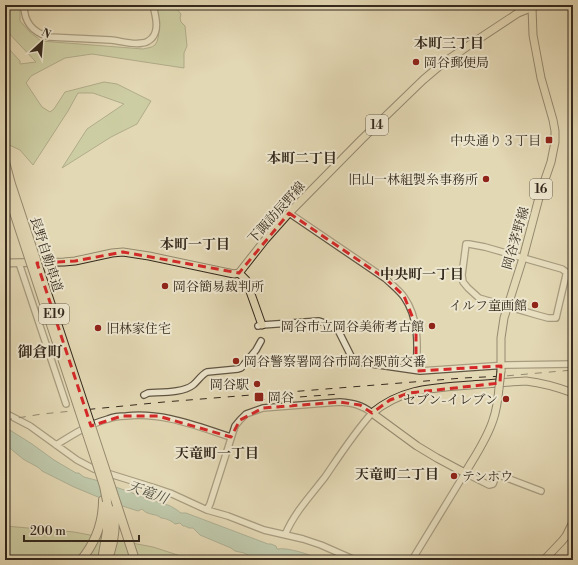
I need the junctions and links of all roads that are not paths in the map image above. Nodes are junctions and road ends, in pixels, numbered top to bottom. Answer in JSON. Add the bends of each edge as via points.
{"nodes":[{"id":1,"x":24,"y":5,"type":"edge"},
{"id":2,"x":153,"y":5,"type":"edge"},
{"id":3,"x":535,"y":6,"type":"edge"},
{"id":4,"x":5,"y":162,"type":"edge"},
{"id":5,"x":5,"y":185,"type":"edge"},
{"id":6,"x":289,"y":214,"type":"junction"},
{"id":7,"x":523,"y":258,"type":"junction"},
{"id":8,"x":5,"y":263,"type":"edge"},
{"id":9,"x":20,"y":263,"type":"junction"},
{"id":10,"x":239,"y":273,"type":"junction"},
{"id":11,"x":507,"y":306,"type":"junction"},
{"id":12,"x":260,"y":325,"type":"joint"},
{"id":13,"x":261,"y":341,"type":"dead end"},
{"id":14,"x":573,"y":364,"type":"edge"},
{"id":15,"x":501,"y":369,"type":"junction"},
{"id":16,"x":416,"y":370,"type":"junction"},
{"id":17,"x":573,"y":393,"type":"edge"},
{"id":18,"x":144,"y":395,"type":"dead end"},
{"id":19,"x":66,"y":404,"type":"dead end"},
{"id":20,"x":5,"y":413,"type":"edge"},
{"id":21,"x":372,"y":413,"type":"junction"},
{"id":22,"x":231,"y":437,"type":"junction"},
{"id":23,"x":56,"y":445,"type":"junction"},
{"id":24,"x":101,"y":467,"type":"junction"},
{"id":25,"x":465,"y":473,"type":"junction"},
{"id":26,"x":541,"y":491,"type":"dead end"},
{"id":27,"x":207,"y":510,"type":"junction"},
{"id":28,"x":573,"y":522,"type":"edge"},
{"id":29,"x":285,"y":535,"type":"junction"},
{"id":30,"x":81,"y":560,"type":"edge"},
{"id":31,"x":102,"y":560,"type":"edge"},
{"id":32,"x":107,"y":560,"type":"edge"},
{"id":33,"x":135,"y":560,"type":"edge"},
{"id":34,"x":354,"y":560,"type":"edge"},
{"id":35,"x":412,"y":560,"type":"edge"},
{"id":36,"x":544,"y":560,"type":"edge"}],
"edges":[{"from":1,"to":2,"type":"street","via":[[25,16],[30,25],[36,32],[46,36],[138,44],[148,41],[155,33]]},
{"from":3,"to":6,"type":"main road","name":"下諏訪辰野線","number":"14","via":[[513,17],[442,63],[362,139]]},
{"from":3,"to":7,"type":"main road","name":"岡谷茅野線","number":"16","via":[[533,35],[541,78],[553,120],[555,142]]},
{"from":4,"to":24,"type":"highway","name":"長野自動車道","number":"E19","bridge":true},
{"from":5,"to":24,"type":"highway","name":"長野自動車道","number":"E19","bridge":true},
{"from":6,"to":10,"type":"main road","name":"下諏訪辰野線","number":"14"},
{"from":6,"to":16,"type":"street","via":[[386,279],[404,296],[416,326]]},
{"from":7,"to":11,"type":"main road","name":"岡谷茅野線","number":"16"},
{"from":7,"to":11,"type":"street","via":[[566,272],[556,318]]},
{"from":7,"to":11,"type":"street","via":[[466,244],[462,275],[464,282],[479,298]]},
{"from":8,"to":9,"type":"main road"},
{"from":9,"to":10,"type":"main road","via":[[70,262],[123,252]]},
{"from":9,"to":19,"type":"street"},
{"from":10,"to":12,"type":"main road"},
{"from":11,"to":15,"type":"main road","name":"岡谷茅野線","number":"16","via":[[502,325]]},
{"from":12,"to":16,"type":"street","via":[[320,321],[331,325],[339,332],[355,361]]},
{"from":13,"to":18,"type":"street","via":[[241,368],[207,372],[184,390]]},
{"from":14,"to":15,"type":"street"},
{"from":15,"to":16,"type":"street"},
{"from":15,"to":25,"type":"main road","name":"岡谷茅野線","number":"16","bridge":true,"via":[[493,420]]},
{"from":17,"to":21,"type":"main road","via":[[526,381],[440,387],[400,396]]},
{"from":20,"to":23,"type":"street","via":[[30,426]]},
{"from":21,"to":22,"type":"street","via":[[352,403],[340,402],[263,408],[252,411],[240,420]]},
{"from":21,"to":25,"type":"main road","via":[[417,446]]},
{"from":21,"to":29,"type":"street","via":[[303,505]]},
{"from":22,"to":23,"type":"street","via":[[172,418],[137,415],[109,418]]},
{"from":22,"to":27,"type":"street"},
{"from":23,"to":27,"type":"street","via":[[90,467],[155,488]]},
{"from":24,"to":30,"type":"highway","bridge":true,"via":[[103,500],[100,527],[95,540]]},
{"from":24,"to":31,"type":"highway","bridge":true,"via":[[108,516]]},
{"from":24,"to":32,"type":"highway","bridge":true,"via":[[114,504],[113,541]]},
{"from":24,"to":33,"type":"highway","bridge":true,"via":[[112,487]]},
{"from":25,"to":26,"type":"street","via":[[489,485],[493,484],[499,475]]},
{"from":25,"to":35,"type":"street"},
{"from":27,"to":29,"type":"street"},
{"from":28,"to":36,"type":"main road","via":[[562,541]]},
{"from":29,"to":34,"type":"street","via":[[303,539]]}]}
